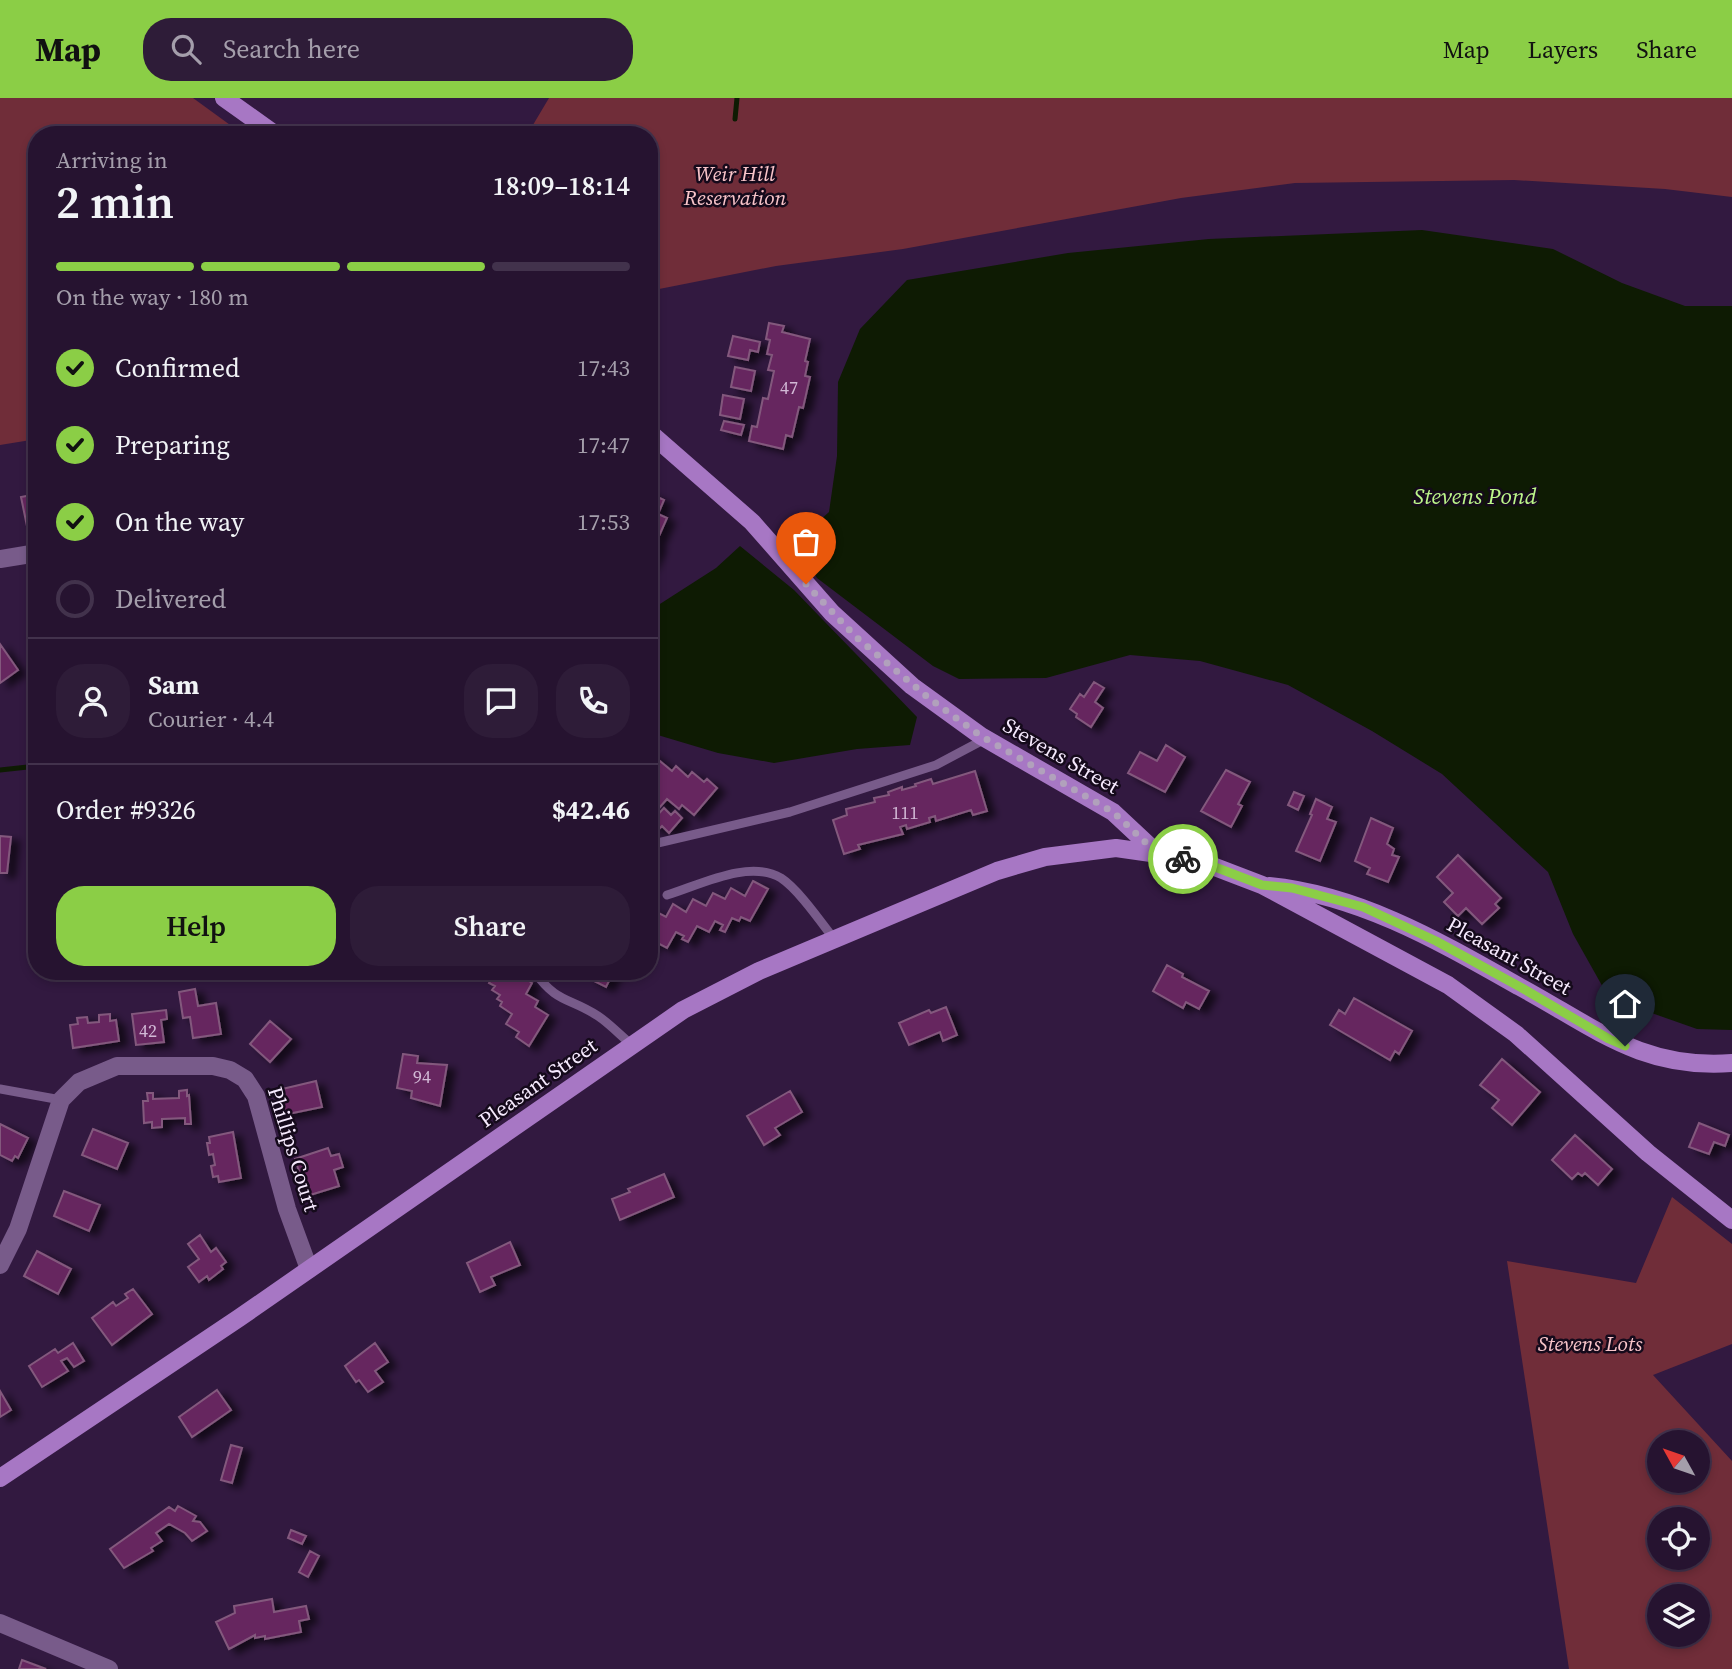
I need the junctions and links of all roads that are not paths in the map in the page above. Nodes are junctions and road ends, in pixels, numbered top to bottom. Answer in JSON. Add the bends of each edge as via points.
{"nodes":[{"id":1,"x":224,"y":98,"type":"edge"},
{"id":2,"x":263,"y":126,"type":"edge"},
{"id":3,"x":658,"y":440,"type":"edge"},
{"id":4,"x":28,"y":554,"type":"edge"},
{"id":5,"x":0,"y":559,"type":"edge"},
{"id":6,"x":987,"y":738,"type":"junction"},
{"id":7,"x":658,"y":843,"type":"edge"},
{"id":8,"x":1158,"y":854,"type":"junction"},
{"id":9,"x":1262,"y":885,"type":"junction"},
{"id":10,"x":667,"y":895,"type":"dead end"},
{"id":11,"x":834,"y":939,"type":"junction"},
{"id":12,"x":540,"y":980,"type":"edge"},
{"id":13,"x":632,"y":1045,"type":"junction"},
{"id":14,"x":1732,"y":1063,"type":"edge"},
{"id":15,"x":0,"y":1089,"type":"edge"},
{"id":16,"x":61,"y":1100,"type":"junction"},
{"id":17,"x":1732,"y":1220,"type":"edge"},
{"id":18,"x":0,"y":1265,"type":"edge"},
{"id":19,"x":309,"y":1269,"type":"junction"},
{"id":20,"x":0,"y":1478,"type":"edge"},
{"id":21,"x":0,"y":1623,"type":"edge"},
{"id":22,"x":109,"y":1669,"type":"edge"}],
"edges":[{"from":1,"to":2,"type":"street"},
{"from":3,"to":6,"type":"street","name":"Stevens Street","via":[[752,522],[856,637],[912,686]]},
{"from":4,"to":5,"type":"street"},
{"from":6,"to":7,"type":"lane","via":[[936,765],[790,812]]},
{"from":6,"to":8,"type":"street","name":"Stevens Street","via":[[1113,812]]},
{"from":8,"to":9,"type":"street","via":[[1215,867]]},
{"from":8,"to":11,"type":"street","name":"Pleasant Street","via":[[1116,848],[1045,857],[997,871]]},
{"from":9,"to":14,"type":"street","name":"Pleasant Street","via":[[1314,893],[1395,921],[1642,1053],[1678,1062]]},
{"from":9,"to":17,"type":"street","via":[[1477,1005]]},
{"from":10,"to":11,"type":"lane","via":[[745,870],[768,872],[783,880]]},
{"from":11,"to":13,"type":"street","name":"Pleasant Street","via":[[683,1010]]},
{"from":12,"to":13,"type":"lane","via":[[562,999],[597,1015]]},
{"from":13,"to":19,"type":"street","name":"Pleasant Street"},
{"from":15,"to":16,"type":"lane"},
{"from":16,"to":18,"type":"street","via":[[19,1228]]},
{"from":16,"to":19,"type":"street","name":"Phillips Court","via":[[79,1082],[117,1066],[212,1066],[244,1079],[256,1097]]},
{"from":19,"to":20,"type":"street","name":"Pleasant Street"},
{"from":21,"to":22,"type":"street"}]}
